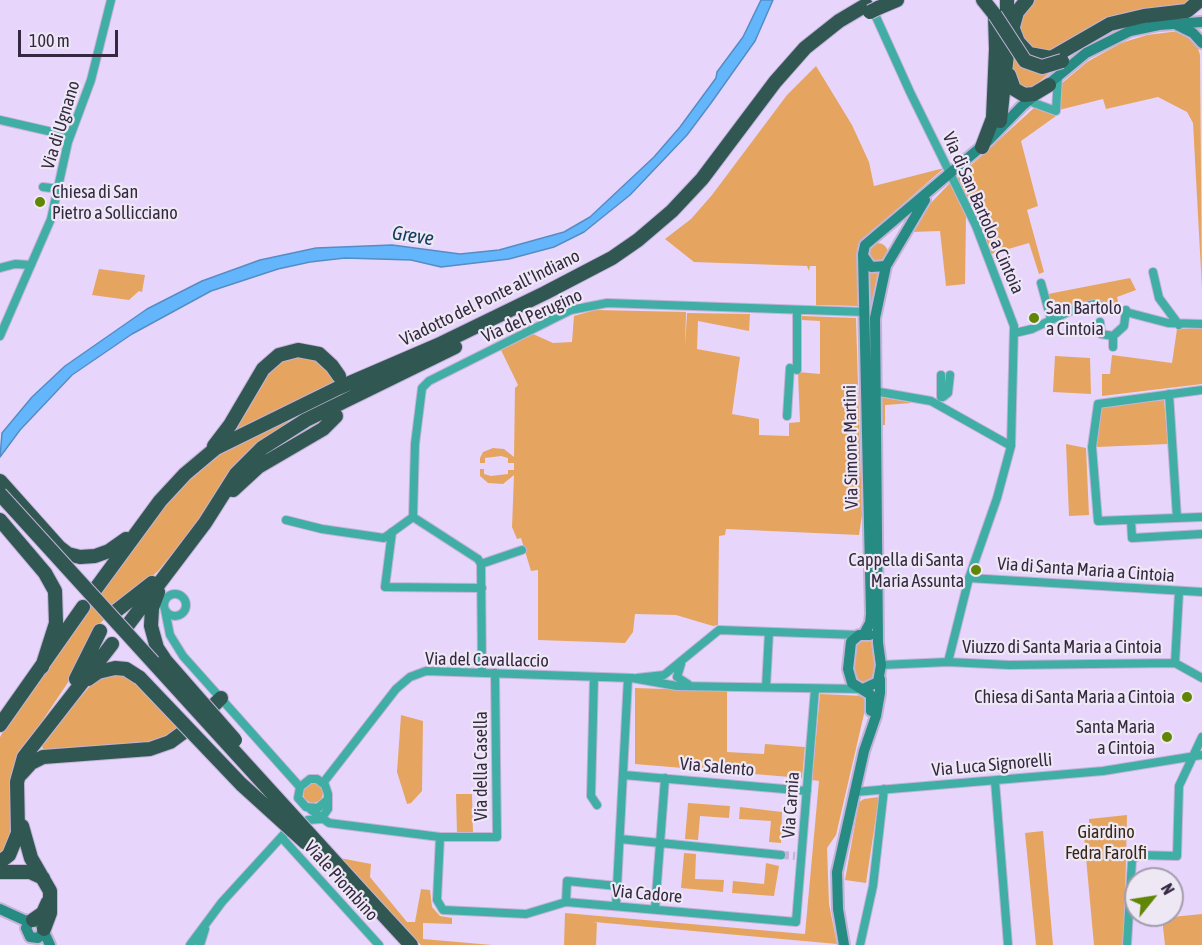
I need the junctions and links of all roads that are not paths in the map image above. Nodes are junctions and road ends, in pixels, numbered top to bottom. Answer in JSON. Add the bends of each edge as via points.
{"nodes":[{"id":1,"x":111,"y":0,"type":"edge"},
{"id":2,"x":897,"y":0,"type":"edge"},
{"id":3,"x":983,"y":0,"type":"edge"},
{"id":4,"x":1006,"y":0,"type":"edge"},
{"id":5,"x":1027,"y":0,"type":"edge"},
{"id":6,"x":1200,"y":0,"type":"edge"},
{"id":7,"x":873,"y":6,"type":"edge"},
{"id":8,"x":994,"y":15,"type":"junction"},
{"id":9,"x":1135,"y":18,"type":"junction"},
{"id":10,"x":1202,"y":22,"type":"edge"},
{"id":11,"x":1174,"y":24,"type":"junction"},
{"id":12,"x":1013,"y":29,"type":"junction"},
{"id":13,"x":1202,"y":43,"type":"edge"},
{"id":14,"x":1008,"y":44,"type":"junction"},
{"id":15,"x":1007,"y":70,"type":"junction"},
{"id":16,"x":1054,"y":81,"type":"junction"},
{"id":17,"x":1034,"y":103,"type":"junction"},
{"id":18,"x":0,"y":120,"type":"edge"},
{"id":19,"x":70,"y":136,"type":"junction"},
{"id":20,"x":985,"y":144,"type":"junction"},
{"id":21,"x":951,"y":172,"type":"junction"},
{"id":22,"x":43,"y":187,"type":"dead end"},
{"id":23,"x":58,"y":189,"type":"junction"},
{"id":24,"x":931,"y":190,"type":"junction"},
{"id":25,"x":872,"y":239,"type":"junction"},
{"id":26,"x":893,"y":254,"type":"junction"},
{"id":27,"x":864,"y":257,"type":"junction"},
{"id":28,"x":31,"y":265,"type":"junction"},
{"id":29,"x":886,"y":266,"type":"junction"},
{"id":30,"x":0,"y":268,"type":"edge"},
{"id":31,"x":1153,"y":272,"type":"dead end"},
{"id":32,"x":1041,"y":284,"type":"dead end"},
{"id":33,"x":796,"y":310,"type":"junction"},
{"id":34,"x":1126,"y":310,"type":"junction"},
{"id":35,"x":865,"y":312,"type":"junction"},
{"id":36,"x":1051,"y":319,"type":"junction"},
{"id":37,"x":1100,"y":322,"type":"dead end"},
{"id":38,"x":1202,"y":324,"type":"edge"},
{"id":39,"x":1179,"y":325,"type":"junction"},
{"id":40,"x":1015,"y":333,"type":"junction"},
{"id":41,"x":0,"y":336,"type":"edge"},
{"id":42,"x":1113,"y":336,"type":"junction"},
{"id":43,"x":1113,"y":347,"type":"dead end"},
{"id":44,"x":945,"y":375,"type":"dead end"},
{"id":45,"x":339,"y":376,"type":"dead end"},
{"id":46,"x":1202,"y":390,"type":"edge"},
{"id":47,"x":874,"y":391,"type":"junction"},
{"id":48,"x":1169,"y":394,"type":"junction"},
{"id":49,"x":942,"y":397,"type":"junction"},
{"id":50,"x":932,"y":401,"type":"junction"},
{"id":51,"x":942,"y":407,"type":"junction"},
{"id":52,"x":336,"y":416,"type":"dead end"},
{"id":53,"x":786,"y":416,"type":"dead end"},
{"id":54,"x":1011,"y":446,"type":"junction"},
{"id":55,"x":203,"y":457,"type":"junction"},
{"id":56,"x":0,"y":481,"type":"edge"},
{"id":57,"x":230,"y":483,"type":"junction"},
{"id":58,"x":0,"y":494,"type":"edge"},
{"id":59,"x":0,"y":507,"type":"edge"},
{"id":60,"x":1202,"y":517,"type":"edge"},
{"id":61,"x":413,"y":518,"type":"junction"},
{"id":62,"x":1177,"y":518,"type":"junction"},
{"id":63,"x":0,"y":520,"type":"edge"},
{"id":64,"x":286,"y":520,"type":"dead end"},
{"id":65,"x":1131,"y":520,"type":"junction"},
{"id":66,"x":205,"y":523,"type":"junction"},
{"id":67,"x":137,"y":530,"type":"junction"},
{"id":68,"x":392,"y":532,"type":"junction"},
{"id":69,"x":1202,"y":534,"type":"edge"},
{"id":70,"x":522,"y":550,"type":"dead end"},
{"id":71,"x":180,"y":557,"type":"junction"},
{"id":72,"x":481,"y":564,"type":"junction"},
{"id":73,"x":969,"y":578,"type":"junction"},
{"id":74,"x":482,"y":588,"type":"junction"},
{"id":75,"x":94,"y":591,"type":"dead end"},
{"id":76,"x":1202,"y":591,"type":"edge"},
{"id":77,"x":1179,"y":592,"type":"junction"},
{"id":78,"x":83,"y":607,"type":"dead end"},
{"id":79,"x":116,"y":611,"type":"dead end"},
{"id":80,"x":171,"y":620,"type":"junction"},
{"id":81,"x":127,"y":626,"type":"dead end"},
{"id":82,"x":100,"y":631,"type":"dead end"},
{"id":83,"x":768,"y":632,"type":"junction"},
{"id":84,"x":861,"y":634,"type":"junction"},
{"id":85,"x":878,"y":643,"type":"junction"},
{"id":86,"x":112,"y":644,"type":"dead end"},
{"id":87,"x":948,"y":662,"type":"junction"},
{"id":88,"x":681,"y":663,"type":"junction"},
{"id":89,"x":1175,"y":663,"type":"junction"},
{"id":90,"x":881,"y":665,"type":"junction"},
{"id":91,"x":42,"y":667,"type":"junction"},
{"id":92,"x":482,"y":673,"type":"junction"},
{"id":93,"x":495,"y":673,"type":"junction"},
{"id":94,"x":594,"y":677,"type":"junction"},
{"id":95,"x":630,"y":678,"type":"junction"},
{"id":96,"x":1202,"y":678,"type":"edge"},
{"id":97,"x":880,"y":679,"type":"junction"},
{"id":98,"x":700,"y":685,"type":"junction"},
{"id":99,"x":766,"y":687,"type":"junction"},
{"id":100,"x":815,"y":689,"type":"junction"},
{"id":101,"x":863,"y":689,"type":"junction"},
{"id":102,"x":68,"y":698,"type":"junction"},
{"id":103,"x":0,"y":725,"type":"edge"},
{"id":104,"x":185,"y":731,"type":"dead end"},
{"id":105,"x":1202,"y":736,"type":"edge"},
{"id":106,"x":867,"y":741,"type":"junction"},
{"id":107,"x":1198,"y":755,"type":"edge"},
{"id":108,"x":624,"y":775,"type":"junction"},
{"id":109,"x":664,"y":778,"type":"junction"},
{"id":110,"x":995,"y":781,"type":"junction"},
{"id":111,"x":18,"y":782,"type":"junction"},
{"id":112,"x":323,"y":783,"type":"junction"},
{"id":113,"x":300,"y":787,"type":"junction"},
{"id":114,"x":884,"y":789,"type":"junction"},
{"id":115,"x":807,"y":790,"type":"junction"},
{"id":116,"x":855,"y":792,"type":"junction"},
{"id":117,"x":327,"y":800,"type":"junction"},
{"id":118,"x":597,"y":805,"type":"dead end"},
{"id":119,"x":304,"y":808,"type":"junction"},
{"id":120,"x":19,"y":812,"type":"junction"},
{"id":121,"x":321,"y":819,"type":"junction"},
{"id":122,"x":308,"y":820,"type":"dead end"},
{"id":123,"x":440,"y":837,"type":"junction"},
{"id":124,"x":620,"y":839,"type":"junction"},
{"id":125,"x":306,"y":843,"type":"junction"},
{"id":126,"x":659,"y":843,"type":"junction"},
{"id":127,"x":327,"y":854,"type":"junction"},
{"id":128,"x":781,"y":855,"type":"tunnel mouth"},
{"id":129,"x":0,"y":862,"type":"edge"},
{"id":130,"x":0,"y":872,"type":"edge"},
{"id":131,"x":48,"y":886,"type":"junction"},
{"id":132,"x":617,"y":886,"type":"junction"},
{"id":133,"x":362,"y":897,"type":"junction"},
{"id":134,"x":566,"y":902,"type":"junction"},
{"id":135,"x":616,"y":906,"type":"junction"},
{"id":136,"x":0,"y":909,"type":"edge"},
{"id":137,"x":655,"y":909,"type":"junction"},
{"id":138,"x":32,"y":920,"type":"junction"},
{"id":139,"x":207,"y":922,"type":"junction"},
{"id":140,"x":796,"y":922,"type":"joint"},
{"id":141,"x":36,"y":937,"type":"edge"},
{"id":142,"x":50,"y":945,"type":"edge"},
{"id":143,"x":190,"y":945,"type":"edge"},
{"id":144,"x":200,"y":945,"type":"edge"},
{"id":145,"x":379,"y":945,"type":"edge"},
{"id":146,"x":400,"y":945,"type":"edge"},
{"id":147,"x":411,"y":945,"type":"edge"},
{"id":148,"x":844,"y":945,"type":"edge"},
{"id":149,"x":860,"y":945,"type":"edge"},
{"id":150,"x":1008,"y":945,"type":"edge"},
{"id":151,"x":1127,"y":945,"type":"edge"}],
"edges":[{"from":1,"to":19,"type":"street","name":"Via di Ugnano","via":[[91,80]]},
{"from":2,"to":7,"type":"highway","name":"Viadotto del Ponte all'Indiano"},
{"from":3,"to":8,"type":"highway"},
{"from":4,"to":14,"type":"highway"},
{"from":5,"to":12,"type":"highway","via":[[1017,12]]},
{"from":6,"to":9,"type":"highway","via":[[1187,11]]},
{"from":7,"to":21,"type":"street","name":"Via di San Bartolo a Cintoia","via":[[910,92]]},
{"from":7,"to":55,"type":"highway","name":"Viadotto del Ponte all'Indiano","via":[[839,21],[805,48],[693,190],[663,220],[612,258],[448,340],[231,440]]},
{"from":7,"to":57,"type":"highway","name":"Viadotto del Ponte all'Indiano","via":[[808,58],[699,195],[635,251],[567,291],[306,420],[262,448]]},
{"from":8,"to":9,"type":"highway","bridge":true,"via":[[1018,54],[1028,63],[1047,67]]},
{"from":8,"to":20,"type":"highway","via":[[994,113]]},
{"from":9,"to":12,"type":"highway","via":[[1106,26],[1047,58],[1025,51]]},
{"from":10,"to":11,"type":"street","name":"Via Simone Martini"},
{"from":11,"to":13,"type":"street","via":[[1193,33]]},
{"from":11,"to":16,"type":"street","name":"Via Simone Martini","via":[[1142,28],[1112,38],[1080,57]]},
{"from":12,"to":14,"type":"highway"},
{"from":14,"to":15,"type":"highway"},
{"from":15,"to":16,"type":"highway","via":[[1012,87],[1021,94],[1034,94]]},
{"from":15,"to":20,"type":"highway","via":[[1002,114]]},
{"from":16,"to":17,"type":"street","name":"Via Simone Martini"},
{"from":16,"to":17,"type":"street","via":[[1056,111]]},
{"from":16,"to":20,"type":"street","name":"Via Simone Martini","via":[[1022,106]]},
{"from":17,"to":20,"type":"street","name":"Via Simone Martini"},
{"from":18,"to":19,"type":"street"},
{"from":19,"to":23,"type":"street","name":"Via di Ugnano"},
{"from":20,"to":21,"type":"street","name":"Via Simone Martini"},
{"from":21,"to":24,"type":"street","name":"Via Simone Martini"},
{"from":21,"to":40,"type":"street","name":"Via di San Bartolo a Cintoia","via":[[1011,312]]},
{"from":22,"to":23,"type":"street","name":"Via di Ugnano"},
{"from":23,"to":28,"type":"street","name":"Via di Ugnano","via":[[51,219]]},
{"from":24,"to":25,"type":"street","name":"Via Simone Martini"},
{"from":24,"to":26,"type":"street","name":"Via Simone Martini"},
{"from":25,"to":26,"type":"street","via":[[888,242]]},
{"from":25,"to":27,"type":"street","name":"Via Simone Martini","via":[[865,245]]},
{"from":26,"to":29,"type":"street","name":"Via Simone Martini"},
{"from":27,"to":29,"type":"street","via":[[871,267]]},
{"from":27,"to":35,"type":"street","name":"Via Simone Martini"},
{"from":28,"to":30,"type":"street"},
{"from":28,"to":41,"type":"street","name":"Via di Ugnano"},
{"from":29,"to":47,"type":"street","name":"Via Simone Martini","via":[[875,318]]},
{"from":31,"to":39,"type":"street","via":[[1158,298]]},
{"from":32,"to":36,"type":"street"},
{"from":33,"to":35,"type":"street","name":"Via del Perugino"},
{"from":33,"to":53,"type":"street","via":[[798,370],[790,368]]},
{"from":33,"to":61,"type":"street","name":"Via del Perugino","via":[[598,303],[571,310],[429,381],[418,398]]},
{"from":34,"to":36,"type":"street","via":[[1095,304]]},
{"from":34,"to":39,"type":"street"},
{"from":34,"to":42,"type":"street","via":[[1124,326]]},
{"from":35,"to":84,"type":"street","name":"Via Simone Martini","via":[[871,619]]},
{"from":36,"to":40,"type":"street"},
{"from":37,"to":42,"type":"street","via":[[1101,334]]},
{"from":38,"to":39,"type":"street"},
{"from":40,"to":54,"type":"street","name":"Via di San Bartolo a Cintoia"},
{"from":42,"to":43,"type":"street"},
{"from":44,"to":49,"type":"street","via":[[948,393]]},
{"from":45,"to":55,"type":"highway","via":[[318,354],[298,350],[279,355],[263,369],[230,425]]},
{"from":46,"to":48,"type":"street"},
{"from":47,"to":50,"type":"street"},
{"from":47,"to":85,"type":"street","name":"Via Simone Martini"},
{"from":48,"to":62,"type":"street"},
{"from":48,"to":65,"type":"street","via":[[1100,402],[1095,407],[1092,453],[1096,518]]},
{"from":49,"to":50,"type":"street"},
{"from":49,"to":51,"type":"street","via":[[946,403]]},
{"from":50,"to":51,"type":"street"},
{"from":51,"to":54,"type":"street"},
{"from":52,"to":66,"type":"highway","via":[[323,429],[248,475]]},
{"from":54,"to":73,"type":"street","name":"Via di San Bartolo a Cintoia"},
{"from":55,"to":67,"type":"highway","name":"Viadotto del Ponte all'Indiano"},
{"from":56,"to":67,"type":"highway","via":[[68,554],[87,557],[109,551]]},
{"from":57,"to":66,"type":"highway","name":"Viadotto del Ponte all'Indiano"},
{"from":57,"to":79,"type":"highway","name":"Viadotto del Ponte all'Indiano","via":[[154,580]]},
{"from":58,"to":127,"type":"highway","bridge":true},
{"from":59,"to":125,"type":"highway","bridge":true},
{"from":60,"to":62,"type":"street"},
{"from":61,"to":68,"type":"street"},
{"from":61,"to":72,"type":"street"},
{"from":62,"to":65,"type":"street"},
{"from":63,"to":91,"type":"highway","via":[[45,573],[55,591],[57,616]]},
{"from":64,"to":68,"type":"street","via":[[384,538]]},
{"from":65,"to":69,"type":"street","via":[[1132,538]]},
{"from":66,"to":71,"type":"highway","name":"Viadotto del Ponte all'Indiano"},
{"from":67,"to":75,"type":"highway","name":"Viadotto del Ponte all'Indiano"},
{"from":68,"to":74,"type":"street","via":[[385,587]]},
{"from":70,"to":72,"type":"street"},
{"from":71,"to":81,"type":"highway","name":"Viadotto del Ponte all'Indiano"},
{"from":71,"to":127,"type":"highway","bridge":true,"via":[[155,597],[151,612],[155,643]]},
{"from":72,"to":74,"type":"street"},
{"from":73,"to":77,"type":"street","name":"Via di Santa Maria a Cintoia"},
{"from":73,"to":87,"type":"street","name":"Via di San Bartolo a Cintoia"},
{"from":74,"to":92,"type":"street"},
{"from":76,"to":77,"type":"street","name":"Via di Santa Maria a Cintoia"},
{"from":77,"to":89,"type":"street"},
{"from":78,"to":91,"type":"highway"},
{"from":80,"to":80,"type":"street","via":[[186,610],[182,596],[168,596],[164,603]]},
{"from":80,"to":113,"type":"street","via":[[170,635],[178,650],[216,703]]},
{"from":82,"to":102,"type":"highway"},
{"from":83,"to":84,"type":"street"},
{"from":83,"to":88,"type":"street","via":[[717,631]]},
{"from":83,"to":99,"type":"street"},
{"from":84,"to":85,"type":"street","via":[[872,636]]},
{"from":84,"to":101,"type":"street","name":"Via Simone Martini","via":[[849,647],[848,675],[852,683]]},
{"from":85,"to":90,"type":"street","name":"Via Simone Martini"},
{"from":86,"to":102,"type":"highway"},
{"from":87,"to":89,"type":"street","name":"Viuzzo di Santa Maria a Cintoia"},
{"from":87,"to":90,"type":"street"},
{"from":88,"to":95,"type":"street","via":[[664,675]]},
{"from":88,"to":98,"type":"street","via":[[677,673],[680,680]]},
{"from":89,"to":96,"type":"street"},
{"from":90,"to":97,"type":"street","name":"Via Simone Martini"},
{"from":91,"to":103,"type":"highway"},
{"from":92,"to":93,"type":"street","name":"Via del Cavallaccio"},
{"from":92,"to":112,"type":"street","name":"Via del Cavallaccio","via":[[426,671],[405,680]]},
{"from":93,"to":94,"type":"street","name":"Via del Cavallaccio"},
{"from":93,"to":123,"type":"street","name":"Via della Casella","via":[[497,837]]},
{"from":94,"to":95,"type":"street","name":"Via del Cavallaccio"},
{"from":94,"to":118,"type":"street","via":[[591,796]]},
{"from":95,"to":98,"type":"street","name":"Via del Cavallaccio","via":[[660,685]]},
{"from":95,"to":108,"type":"street"},
{"from":97,"to":101,"type":"street"},
{"from":97,"to":106,"type":"street","name":"Via Simone Martini","via":[[876,716]]},
{"from":98,"to":99,"type":"street","name":"Via del Cavallaccio"},
{"from":99,"to":100,"type":"street","name":"Via del Cavallaccio"},
{"from":100,"to":101,"type":"street","name":"Via del Cavallaccio"},
{"from":100,"to":115,"type":"street","name":"Via Carnia"},
{"from":101,"to":106,"type":"street","name":"Via Simone Martini","via":[[873,701]]},
{"from":102,"to":111,"type":"highway","via":[[24,757]]},
{"from":102,"to":125,"type":"highway","bridge":true,"via":[[93,675],[105,669],[126,669],[140,678],[241,784]]},
{"from":104,"to":111,"type":"highway","via":[[150,749],[43,757],[26,767]]},
{"from":105,"to":107,"type":"street"},
{"from":106,"to":116,"type":"street","name":"Via Simone Martini"},
{"from":107,"to":110,"type":"street","name":"Via Luca Signorelli","via":[[1103,771]]},
{"from":107,"to":151,"type":"street","via":[[1179,786],[1177,856],[1139,855],[1132,860]]},
{"from":108,"to":109,"type":"street","name":"Via Salento"},
{"from":108,"to":124,"type":"street"},
{"from":109,"to":115,"type":"street","name":"Via Salento"},
{"from":109,"to":126,"type":"street"},
{"from":110,"to":114,"type":"street","name":"Via Luca Signorelli"},
{"from":110,"to":150,"type":"street"},
{"from":111,"to":120,"type":"highway"},
{"from":112,"to":113,"type":"street","via":[[310,779]]},
{"from":112,"to":117,"type":"street","via":[[328,791]]},
{"from":113,"to":119,"type":"street","via":[[298,798]]},
{"from":114,"to":116,"type":"street","name":"Via Luca Signorelli"},
{"from":114,"to":149,"type":"street","via":[[873,886]]},
{"from":115,"to":140,"type":"street","name":"Via Carnia"},
{"from":116,"to":148,"type":"street","name":"Via Simone Martini","via":[[837,872]]},
{"from":117,"to":119,"type":"street","via":[[318,808]]},
{"from":117,"to":121,"type":"street","via":[[327,812]]},
{"from":119,"to":121,"type":"street"},
{"from":120,"to":129,"type":"highway","via":[[16,841]]},
{"from":120,"to":131,"type":"highway","via":[[29,855]]},
{"from":121,"to":122,"type":"street","name":"Via della Casella"},
{"from":121,"to":123,"type":"street","name":"Via della Casella"},
{"from":123,"to":134,"type":"street","via":[[437,900],[443,910],[526,914]]},
{"from":124,"to":126,"type":"street"},
{"from":124,"to":132,"type":"street"},
{"from":125,"to":133,"type":"highway"},
{"from":126,"to":128,"type":"street"},
{"from":126,"to":137,"type":"street"},
{"from":127,"to":133,"type":"highway","bridge":true},
{"from":130,"to":131,"type":"highway","via":[[30,872]]},
{"from":131,"to":138,"type":"highway","via":[[46,909]]},
{"from":131,"to":141,"type":"highway","via":[[50,913]]},
{"from":132,"to":134,"type":"street","name":"Via Cadore","via":[[567,881]]},
{"from":132,"to":135,"type":"street"},
{"from":133,"to":146,"type":"highway"},
{"from":133,"to":147,"type":"highway"},
{"from":134,"to":135,"type":"street","name":"Via Cadore"},
{"from":135,"to":137,"type":"street","name":"Via Cadore"},
{"from":136,"to":138,"type":"street"},
{"from":136,"to":141,"type":"street"},
{"from":137,"to":140,"type":"street","name":"Via Cadore"},
{"from":138,"to":141,"type":"street","via":[[26,925]]},
{"from":138,"to":141,"type":"street","via":[[41,922]]},
{"from":139,"to":143,"type":"street"},
{"from":139,"to":144,"type":"street"},
{"from":139,"to":145,"type":"street","name":"Viale Piombino","via":[[283,835]]},
{"from":141,"to":142,"type":"street"}]}
